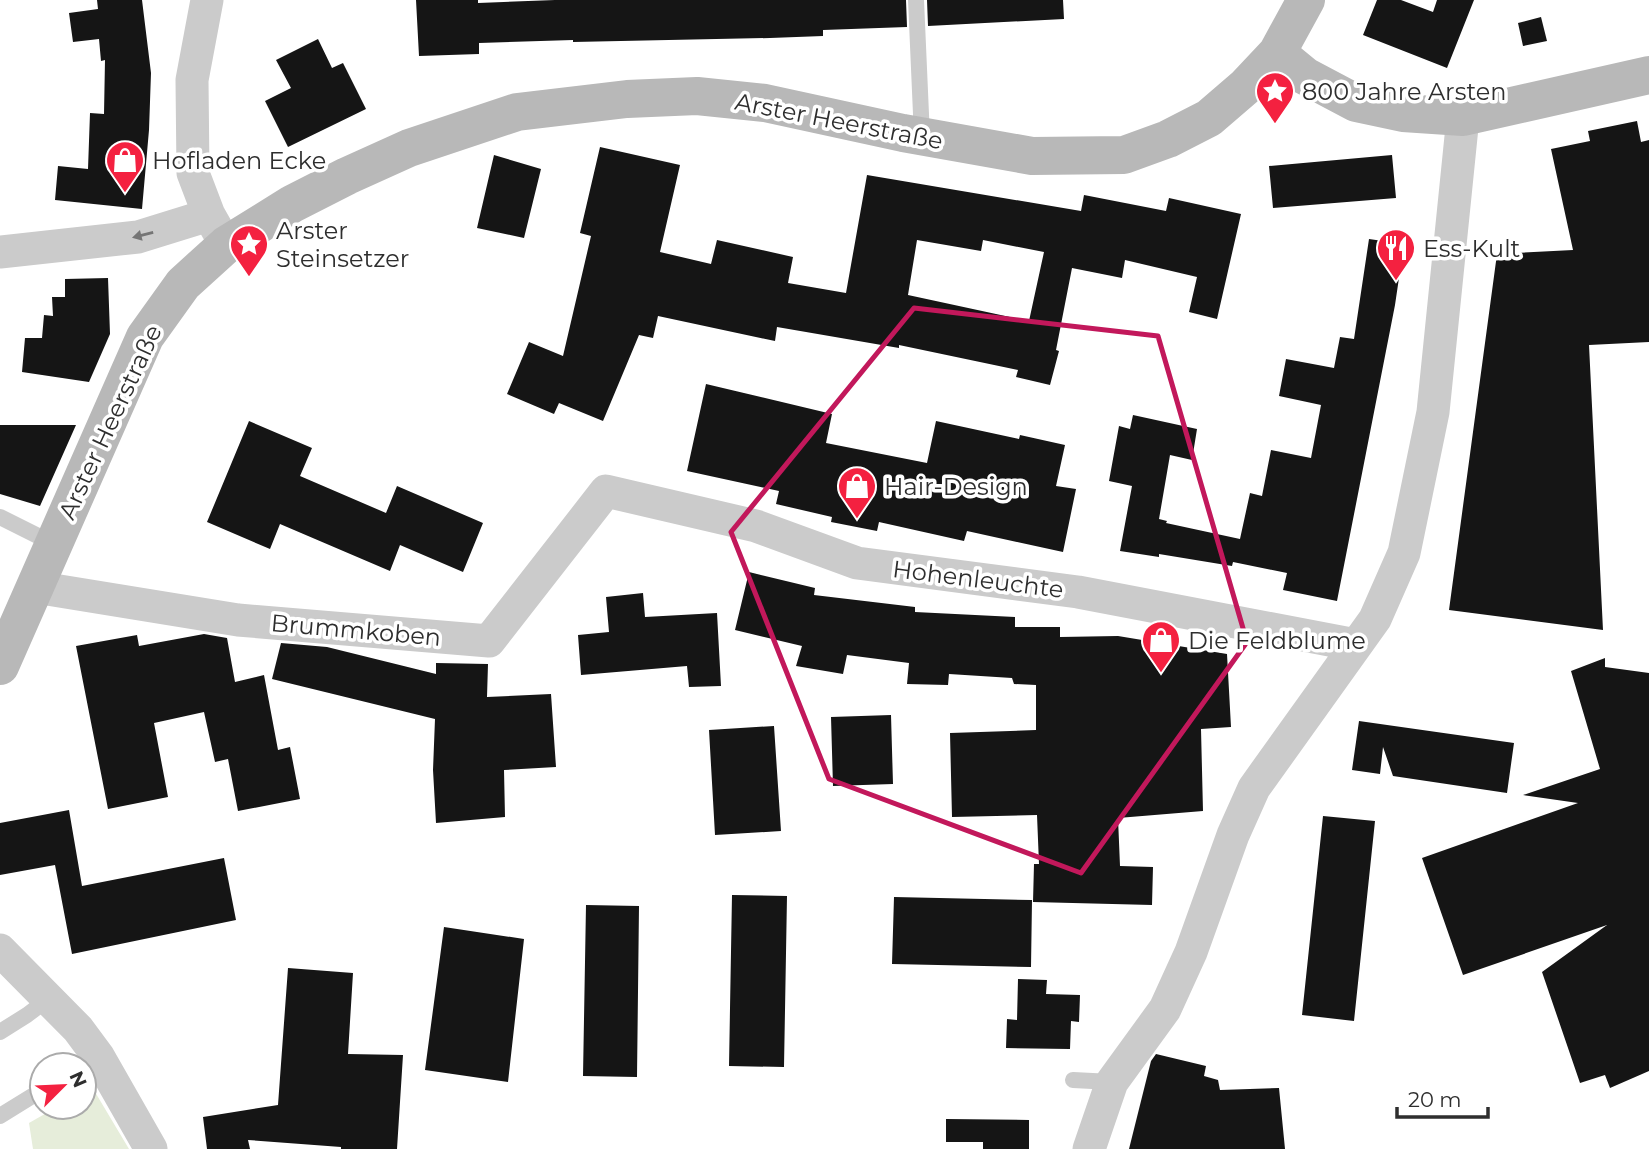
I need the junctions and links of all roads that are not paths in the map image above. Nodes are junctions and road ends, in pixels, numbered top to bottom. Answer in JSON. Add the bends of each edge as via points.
{"nodes":[{"id":1,"x":207,"y":0,"type":"edge"},
{"id":2,"x":916,"y":0,"type":"edge"},
{"id":3,"x":1306,"y":0,"type":"edge"},
{"id":4,"x":1277,"y":52,"type":"junction"},
{"id":5,"x":1649,"y":75,"type":"edge"},
{"id":6,"x":1463,"y":117,"type":"junction"},
{"id":7,"x":922,"y":137,"type":"junction"},
{"id":8,"x":217,"y":230,"type":"junction"},
{"id":9,"x":0,"y":252,"type":"edge"},
{"id":10,"x":606,"y":491,"type":"joint"},
{"id":11,"x":0,"y":516,"type":"edge"},
{"id":12,"x":54,"y":544,"type":"junction"},
{"id":13,"x":35,"y":587,"type":"junction"},
{"id":14,"x":1356,"y":645,"type":"junction"},
{"id":15,"x":0,"y":666,"type":"edge"},
{"id":16,"x":0,"y":950,"type":"edge"},
{"id":17,"x":48,"y":999,"type":"junction"},
{"id":18,"x":0,"y":1032,"type":"edge"},
{"id":19,"x":87,"y":1051,"type":"edge"},
{"id":20,"x":98,"y":1072,"type":"edge"},
{"id":21,"x":1073,"y":1080,"type":"dead end"},
{"id":22,"x":1112,"y":1082,"type":"junction"},
{"id":23,"x":28,"y":1099,"type":"edge"},
{"id":24,"x":0,"y":1116,"type":"edge"},
{"id":25,"x":151,"y":1149,"type":"edge"},
{"id":26,"x":1089,"y":1149,"type":"edge"}],
"edges":[{"from":1,"to":8,"type":"street","via":[[192,80],[193,173]]},
{"from":2,"to":7,"type":"lane"},
{"from":3,"to":4,"type":"street","name":"Arster Heerstraße"},
{"from":4,"to":6,"type":"street","via":[[1305,76],[1356,103],[1403,113]]},
{"from":4,"to":7,"type":"street","name":"Arster Heerstraße","via":[[1209,118],[1124,155],[1032,156]]},
{"from":5,"to":6,"type":"street"},
{"from":6,"to":14,"type":"street","via":[[1433,412],[1404,553],[1375,619]]},
{"from":7,"to":8,"type":"street","name":"Arster Heerstraße","via":[[765,103],[697,96],[517,112],[409,148],[292,204]]},
{"from":8,"to":9,"type":"street","one_way":true},
{"from":8,"to":12,"type":"street","name":"Arster Heerstraße","via":[[145,338]]},
{"from":10,"to":13,"type":"street","name":"Brummkoben","via":[[489,640],[239,620]]},
{"from":10,"to":14,"type":"street","name":"Hohenleuchte","via":[[755,526],[858,563],[1078,592]]},
{"from":11,"to":12,"type":"lane"},
{"from":12,"to":13,"type":"street","name":"Arster Heerstraße"},
{"from":13,"to":15,"type":"street","name":"Arster Heerstraße"},
{"from":14,"to":22,"type":"street","via":[[1254,788],[1165,1009]]},
{"from":16,"to":17,"type":"street"},
{"from":17,"to":18,"type":"lane"},
{"from":17,"to":19,"type":"street","via":[[78,1029]]},
{"from":20,"to":25,"type":"street"},
{"from":21,"to":22,"type":"lane"},
{"from":22,"to":26,"type":"street"},
{"from":23,"to":24,"type":"lane"}]}
